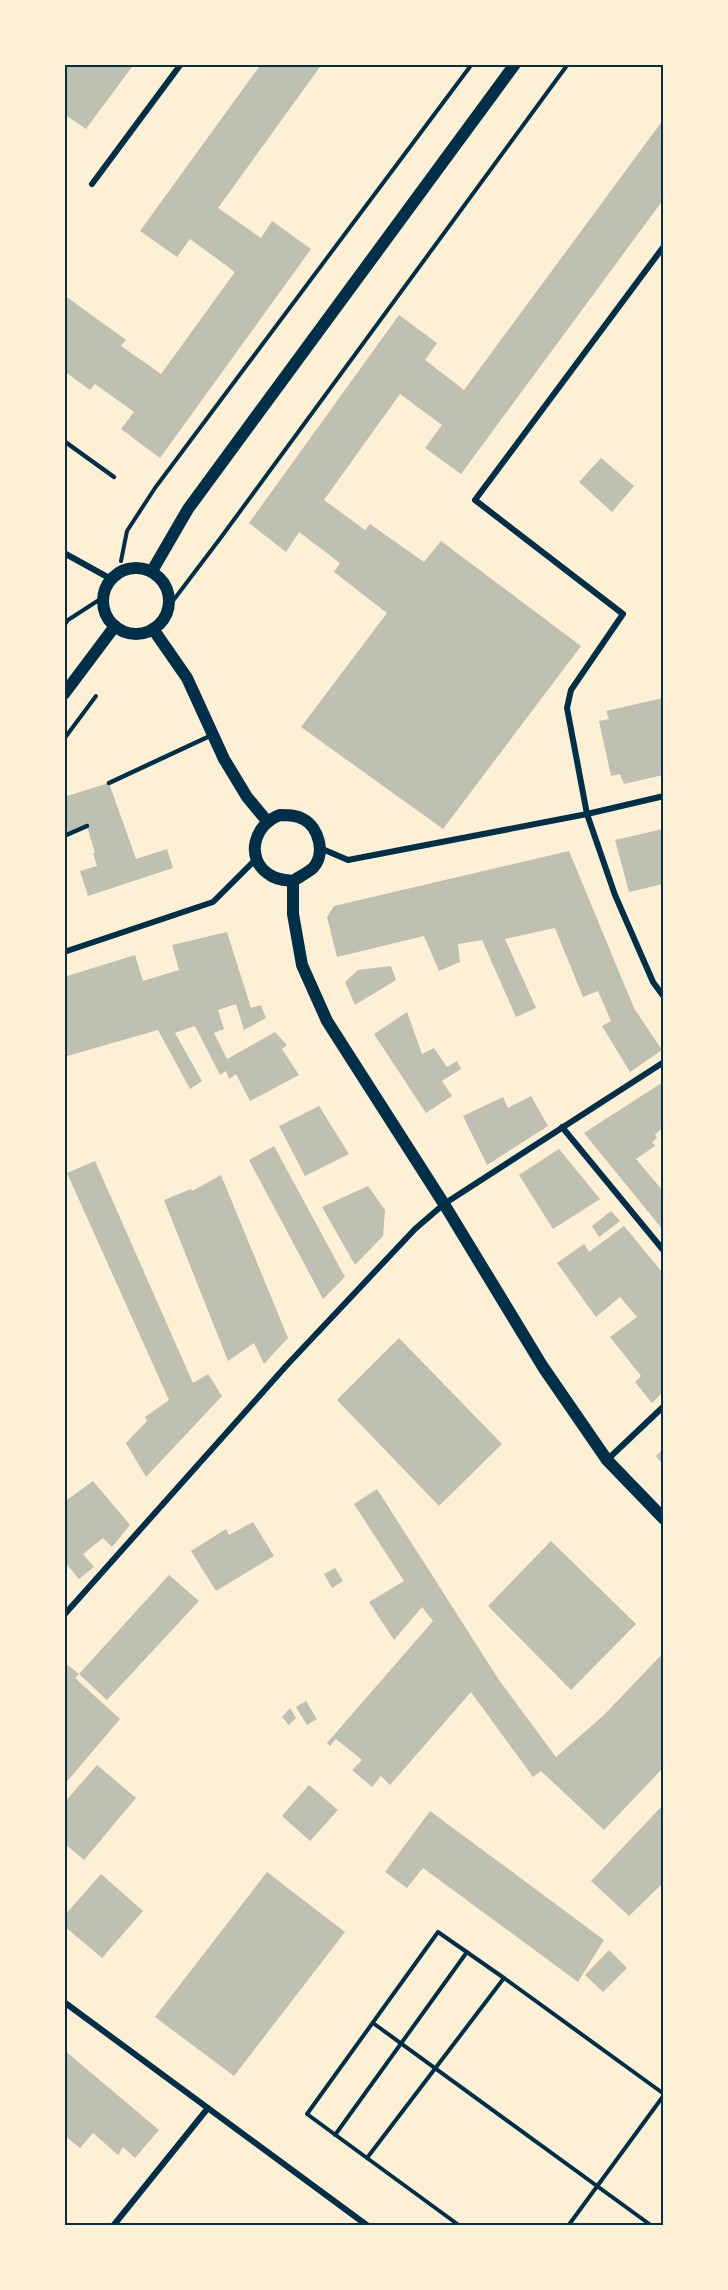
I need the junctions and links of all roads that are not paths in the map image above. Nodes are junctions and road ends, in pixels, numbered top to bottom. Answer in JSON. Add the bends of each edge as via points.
{"nodes":[{"id":1,"x":181,"y":64,"type":"edge"},
{"id":2,"x":514,"y":64,"type":"edge"},
{"id":3,"x":92,"y":184,"type":"dead end"},
{"id":4,"x":663,"y":246,"type":"edge"},
{"id":5,"x":64,"y":441,"type":"edge"},
{"id":6,"x":114,"y":477,"type":"dead end"},
{"id":7,"x":64,"y":554,"type":"edge"},
{"id":8,"x":152,"y":571,"type":"junction"},
{"id":9,"x":115,"y":575,"type":"junction"},
{"id":10,"x":115,"y":626,"type":"junction"},
{"id":11,"x":153,"y":629,"type":"junction"},
{"id":12,"x":64,"y":694,"type":"edge"},
{"id":13,"x":212,"y":735,"type":"junction"},
{"id":14,"x":109,"y":783,"type":"dead end"},
{"id":15,"x":663,"y":796,"type":"edge"},
{"id":16,"x":587,"y":814,"type":"junction"},
{"id":17,"x":267,"y":821,"type":"junction"},
{"id":18,"x":87,"y":826,"type":"dead end"},
{"id":19,"x":64,"y":836,"type":"edge"},
{"id":20,"x":320,"y":848,"type":"junction"},
{"id":21,"x":256,"y":859,"type":"junction"},
{"id":22,"x":293,"y":881,"type":"junction"},
{"id":23,"x":64,"y":952,"type":"edge"},
{"id":24,"x":663,"y":997,"type":"edge"},
{"id":25,"x":663,"y":1062,"type":"edge"},
{"id":26,"x":562,"y":1127,"type":"junction"},
{"id":27,"x":444,"y":1204,"type":"junction"},
{"id":28,"x":663,"y":1251,"type":"edge"},
{"id":29,"x":663,"y":1406,"type":"edge"},
{"id":30,"x":607,"y":1460,"type":"junction"},
{"id":31,"x":663,"y":1519,"type":"edge"},
{"id":32,"x":64,"y":1615,"type":"edge"},
{"id":33,"x":64,"y":2002,"type":"edge"},
{"id":34,"x":208,"y":2108,"type":"junction"},
{"id":35,"x":112,"y":2226,"type":"edge"},
{"id":36,"x":368,"y":2226,"type":"edge"}],
"edges":[{"from":1,"to":3,"type":"street"},
{"from":2,"to":8,"type":"main road","via":[[188,509]]},
{"from":4,"to":16,"type":"street","via":[[475,500],[623,614],[571,690],[567,708]]},
{"from":5,"to":6,"type":"lane"},
{"from":7,"to":9,"type":"street"},
{"from":8,"to":9,"type":"main road","via":[[130,568]]},
{"from":8,"to":11,"type":"main road","via":[[160,577],[169,595],[169,606],[161,623]]},
{"from":9,"to":10,"type":"main road","via":[[103,598],[103,608]]},
{"from":10,"to":11,"type":"main road","via":[[139,634]]},
{"from":10,"to":12,"type":"main road"},
{"from":11,"to":13,"type":"main road","via":[[187,678]]},
{"from":13,"to":14,"type":"lane"},
{"from":13,"to":17,"type":"main road","via":[[247,797]]},
{"from":15,"to":16,"type":"street"},
{"from":16,"to":20,"type":"street","via":[[348,860]]},
{"from":16,"to":24,"type":"street","via":[[615,895]]},
{"from":17,"to":20,"type":"main road","via":[[280,815],[303,819],[315,831]]},
{"from":17,"to":21,"type":"main road","via":[[255,842]]},
{"from":18,"to":19,"type":"lane"},
{"from":20,"to":22,"type":"main road","via":[[313,868]]},
{"from":21,"to":22,"type":"main road","via":[[269,875]]},
{"from":21,"to":23,"type":"street","via":[[213,902]]},
{"from":22,"to":27,"type":"main road","via":[[293,914],[302,965],[327,1021]]},
{"from":25,"to":26,"type":"street"},
{"from":26,"to":27,"type":"street"},
{"from":26,"to":28,"type":"street"},
{"from":27,"to":30,"type":"main road","via":[[543,1367]]},
{"from":27,"to":32,"type":"street","via":[[415,1229],[286,1366]]},
{"from":29,"to":30,"type":"street"},
{"from":30,"to":31,"type":"main road"},
{"from":33,"to":34,"type":"street"},
{"from":34,"to":35,"type":"street"},
{"from":34,"to":36,"type":"street"}]}
